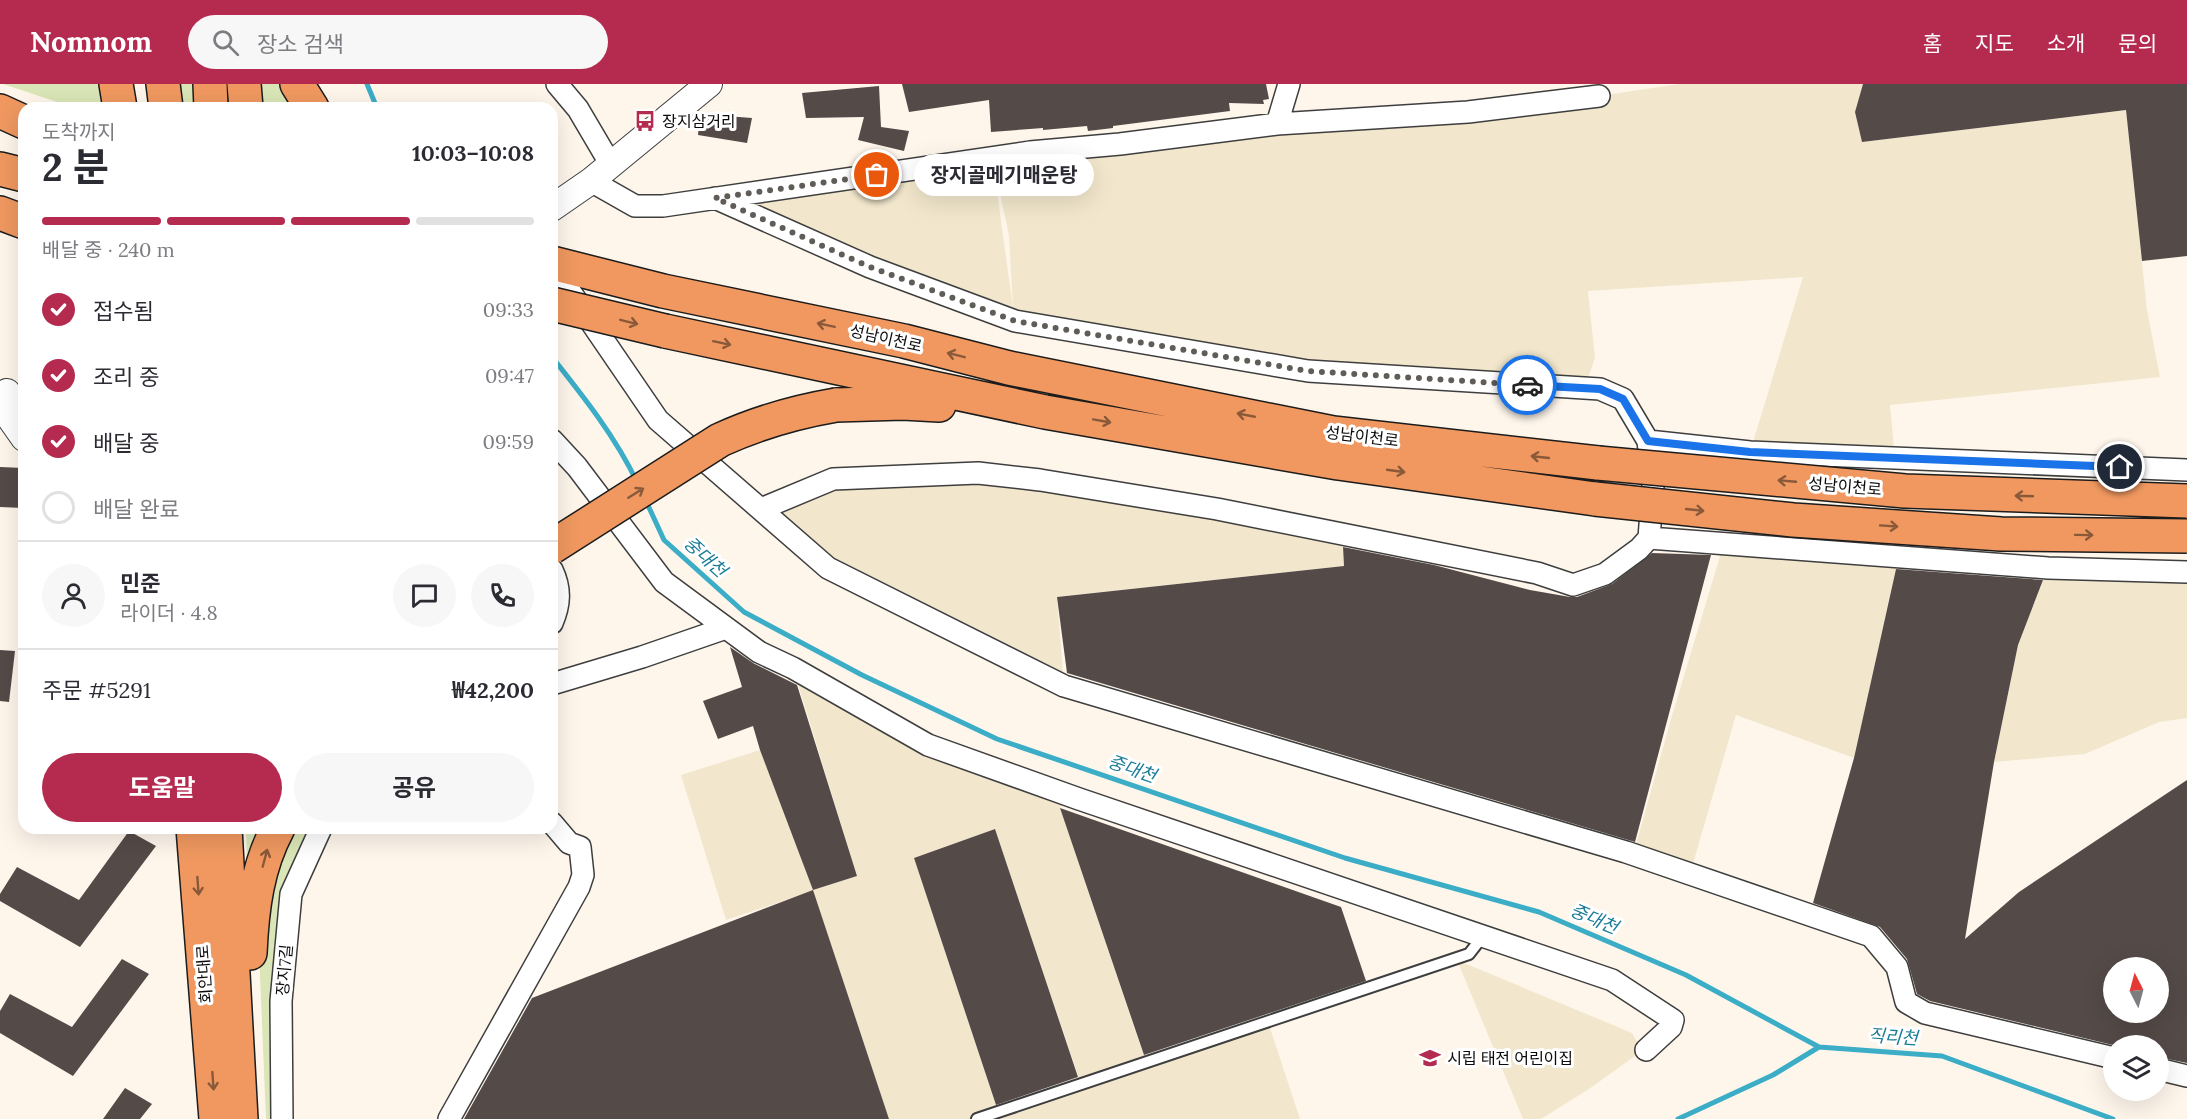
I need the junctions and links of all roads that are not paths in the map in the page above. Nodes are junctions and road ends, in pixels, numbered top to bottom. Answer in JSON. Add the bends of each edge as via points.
{"nodes":[{"id":1,"x":116,"y":84,"type":"edge"},
{"id":2,"x":142,"y":84,"type":"edge"},
{"id":3,"x":163,"y":84,"type":"edge"},
{"id":4,"x":210,"y":84,"type":"edge"},
{"id":5,"x":244,"y":84,"type":"edge"},
{"id":6,"x":297,"y":84,"type":"edge"},
{"id":7,"x":312,"y":84,"type":"edge"},
{"id":8,"x":557,"y":84,"type":"edge"},
{"id":9,"x":709,"y":84,"type":"edge"},
{"id":10,"x":1289,"y":84,"type":"edge"},
{"id":11,"x":1599,"y":96,"type":"dead end"},
{"id":12,"x":119,"y":102,"type":"edge"},
{"id":13,"x":144,"y":102,"type":"edge"},
{"id":14,"x":165,"y":102,"type":"edge"},
{"id":15,"x":211,"y":102,"type":"edge"},
{"id":16,"x":246,"y":102,"type":"edge"},
{"id":17,"x":310,"y":102,"type":"edge"},
{"id":18,"x":314,"y":102,"type":"edge"},
{"id":19,"x":0,"y":111,"type":"edge"},
{"id":20,"x":18,"y":119,"type":"edge"},
{"id":21,"x":1277,"y":124,"type":"junction"},
{"id":22,"x":0,"y":132,"type":"edge"},
{"id":23,"x":18,"y":136,"type":"edge"},
{"id":24,"x":611,"y":165,"type":"junction"},
{"id":25,"x":0,"y":169,"type":"edge"},
{"id":26,"x":18,"y":174,"type":"edge"},
{"id":27,"x":591,"y":181,"type":"junction"},
{"id":28,"x":715,"y":198,"type":"junction"},
{"id":29,"x":558,"y":204,"type":"edge"},
{"id":30,"x":0,"y":213,"type":"edge"},
{"id":31,"x":18,"y":220,"type":"edge"},
{"id":32,"x":558,"y":265,"type":"edge"},
{"id":33,"x":558,"y":273,"type":"edge"},
{"id":34,"x":558,"y":305,"type":"edge"},
{"id":35,"x":10,"y":392,"type":"edge"},
{"id":36,"x":1045,"y":412,"type":"junction"},
{"id":37,"x":18,"y":429,"type":"edge"},
{"id":38,"x":1648,"y":441,"type":"junction"},
{"id":39,"x":558,"y":446,"type":"edge"},
{"id":40,"x":2187,"y":470,"type":"edge"},
{"id":41,"x":2187,"y":501,"type":"edge"},
{"id":42,"x":761,"y":509,"type":"junction"},
{"id":43,"x":2187,"y":536,"type":"edge"},
{"id":44,"x":1649,"y":538,"type":"junction"},
{"id":45,"x":558,"y":544,"type":"edge"},
{"id":46,"x":2187,"y":572,"type":"edge"},
{"id":47,"x":726,"y":628,"type":"junction"},
{"id":48,"x":558,"y":682,"type":"edge"},
{"id":49,"x":558,"y":830,"type":"edge"},
{"id":50,"x":194,"y":834,"type":"edge"},
{"id":51,"x":227,"y":834,"type":"edge"},
{"id":52,"x":275,"y":834,"type":"edge"},
{"id":53,"x":318,"y":834,"type":"edge"},
{"id":54,"x":1484,"y":936,"type":"junction"},
{"id":55,"x":1646,"y":1050,"type":"dead end"},
{"id":56,"x":2103,"y":1055,"type":"edge"},
{"id":57,"x":2169,"y":1072,"type":"edge"},
{"id":58,"x":2187,"y":1076,"type":"edge"},
{"id":59,"x":233,"y":1114,"type":"edge"},
{"id":60,"x":282,"y":1119,"type":"edge"},
{"id":61,"x":449,"y":1119,"type":"edge"},
{"id":62,"x":977,"y":1119,"type":"edge"}],
"edges":[{"from":1,"to":12,"type":"highway"},
{"from":2,"to":13,"type":"highway"},
{"from":3,"to":14,"type":"highway"},
{"from":4,"to":15,"type":"highway"},
{"from":5,"to":16,"type":"highway"},
{"from":6,"to":17,"type":"highway"},
{"from":7,"to":18,"type":"lane"},
{"from":8,"to":24,"type":"street","via":[[578,109]]},
{"from":9,"to":24,"type":"street"},
{"from":10,"to":21,"type":"street"},
{"from":11,"to":21,"type":"street","via":[[1468,112]]},
{"from":19,"to":20,"type":"highway"},
{"from":21,"to":28,"type":"street","via":[[1030,152]]},
{"from":22,"to":23,"type":"highway"},
{"from":24,"to":27,"type":"street"},
{"from":25,"to":26,"type":"highway"},
{"from":27,"to":28,"type":"street","via":[[635,206]]},
{"from":27,"to":29,"type":"street"},
{"from":28,"to":38,"type":"street","via":[[870,267],[1015,321],[1308,371],[1600,389],[1623,399]]},
{"from":30,"to":31,"type":"highway"},
{"from":41,"to":32,"type":"highway","name":"성남이천로","one_way":true,"bridge":true,"via":[[1905,491],[1598,463],[1318,430],[1022,370]]},
{"from":33,"to":42,"type":"street","via":[[658,420]]},
{"from":34,"to":36,"type":"highway","name":"성남이천로","one_way":true,"bridge":true},
{"from":35,"to":37,"type":"street","via":[[10,418]]},
{"from":36,"to":43,"type":"highway","name":"성남이천로","one_way":true,"bridge":true,"via":[[1338,463],[1595,499],[1793,520],[2001,534]]},
{"from":45,"to":36,"type":"highway","one_way":true,"bridge":true,"via":[[720,440],[782,416],[836,405],[903,403]]},
{"from":38,"to":40,"type":"street","via":[[1750,452]]},
{"from":38,"to":44,"type":"street","via":[[1653,486]]},
{"from":39,"to":47,"type":"street","via":[[664,582]]},
{"from":42,"to":44,"type":"street","via":[[833,479],[978,473],[1217,509],[1537,573],[1573,585],[1605,574]]},
{"from":42,"to":56,"type":"street","via":[[828,568],[1064,686],[1626,852],[1871,936],[1897,967],[1906,1002],[1925,1013]]},
{"from":44,"to":46,"type":"street","via":[[2048,568]]},
{"from":47,"to":48,"type":"street"},
{"from":47,"to":54,"type":"street","via":[[759,652],[928,746]]},
{"from":49,"to":61,"type":"street","via":[[569,843],[580,847],[583,875],[579,887]]},
{"from":50,"to":59,"type":"highway","name":"회안대로","one_way":true},
{"from":51,"to":59,"type":"highway","name":"회안대로"},
{"from":59,"to":52,"type":"highway","one_way":true,"via":[[255,898],[266,851]]},
{"from":53,"to":60,"type":"street","name":"장지7길","via":[[291,894],[281,1000]]},
{"from":54,"to":55,"type":"street","via":[[1611,980],[1673,1020],[1671,1027]]},
{"from":54,"to":62,"type":"lane","via":[[1469,954]]},
{"from":57,"to":58,"type":"street"}]}
